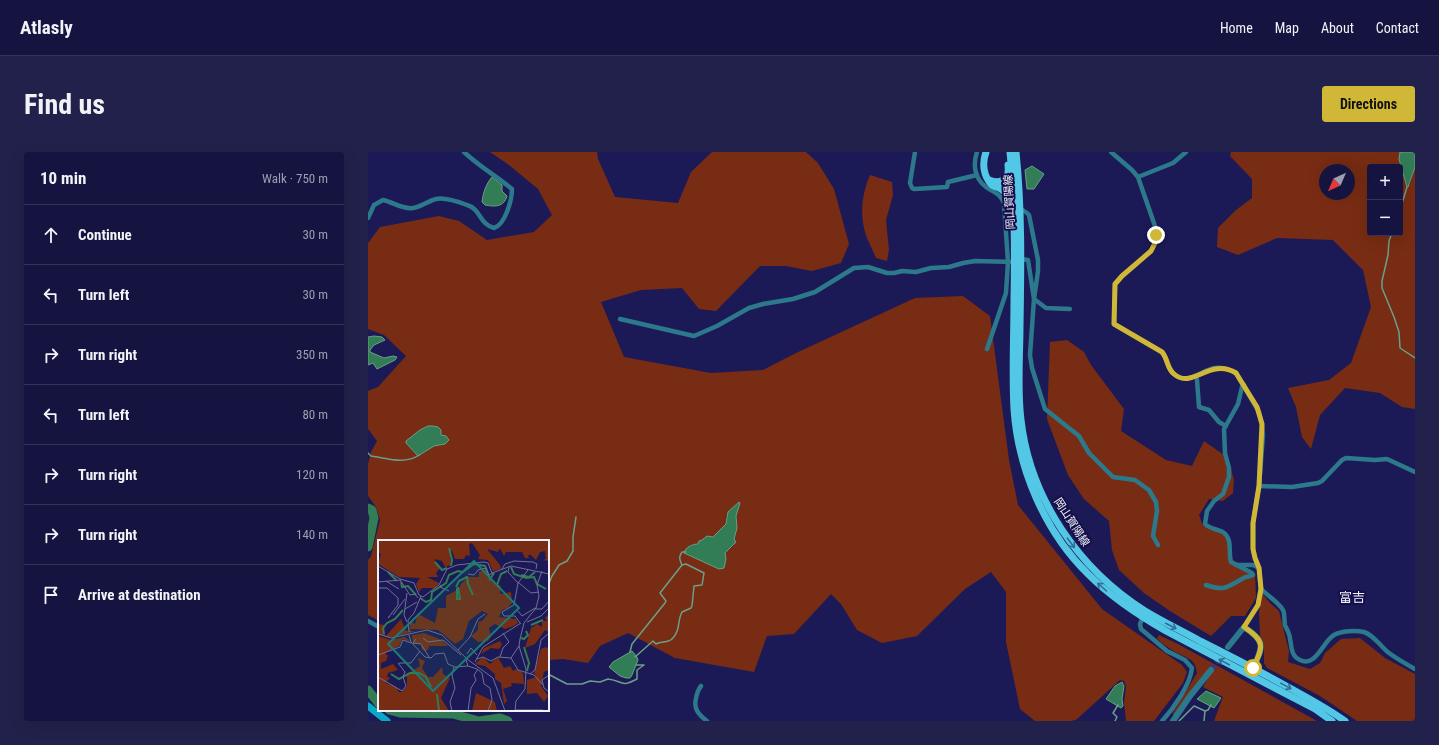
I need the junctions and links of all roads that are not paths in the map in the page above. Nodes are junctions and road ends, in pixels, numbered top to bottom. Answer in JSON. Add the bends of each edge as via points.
{"nodes":[{"id":1,"x":464,"y":152,"type":"edge"},
{"id":2,"x":915,"y":152,"type":"edge"},
{"id":3,"x":977,"y":152,"type":"edge"},
{"id":4,"x":986,"y":152,"type":"edge"},
{"id":5,"x":1006,"y":152,"type":"edge"},
{"id":6,"x":1010,"y":152,"type":"edge"},
{"id":7,"x":1018,"y":152,"type":"edge"},
{"id":8,"x":1112,"y":152,"type":"edge"},
{"id":9,"x":1186,"y":152,"type":"edge"},
{"id":10,"x":976,"y":175,"type":"junction"},
{"id":11,"x":1138,"y":177,"type":"junction"},
{"id":12,"x":989,"y":180,"type":"junction"},
{"id":13,"x":1021,"y":209,"type":"junction"},
{"id":14,"x":368,"y":218,"type":"edge"},
{"id":15,"x":1015,"y":259,"type":"junction"},
{"id":16,"x":1034,"y":299,"type":"junction"},
{"id":17,"x":1070,"y":309,"type":"dead end"},
{"id":18,"x":620,"y":319,"type":"dead end"},
{"id":19,"x":987,"y":349,"type":"dead end"},
{"id":20,"x":1196,"y":376,"type":"junction"},
{"id":21,"x":1244,"y":385,"type":"junction"},
{"id":22,"x":1226,"y":426,"type":"junction"},
{"id":23,"x":1415,"y":472,"type":"edge"},
{"id":24,"x":1259,"y":486,"type":"junction"},
{"id":25,"x":1158,"y":545,"type":"dead end"},
{"id":26,"x":1236,"y":565,"type":"junction"},
{"id":27,"x":1259,"y":568,"type":"junction"},
{"id":28,"x":1206,"y":585,"type":"dead end"},
{"id":29,"x":1261,"y":589,"type":"junction"},
{"id":30,"x":1143,"y":617,"type":"junction"},
{"id":31,"x":368,"y":621,"type":"edge"},
{"id":32,"x":378,"y":626,"type":"edge"},
{"id":33,"x":1244,"y":627,"type":"junction"},
{"id":34,"x":1228,"y":647,"type":"dead end"},
{"id":35,"x":1253,"y":668,"type":"junction"},
{"id":36,"x":1415,"y":669,"type":"edge"},
{"id":37,"x":1211,"y":670,"type":"tunnel mouth"},
{"id":38,"x":701,"y":686,"type":"dead end"},
{"id":39,"x":368,"y":706,"type":"edge"},
{"id":40,"x":387,"y":721,"type":"edge"},
{"id":41,"x":707,"y":721,"type":"edge"},
{"id":42,"x":1162,"y":721,"type":"edge"},
{"id":43,"x":1173,"y":721,"type":"edge"},
{"id":44,"x":1332,"y":721,"type":"edge"},
{"id":45,"x":1345,"y":721,"type":"edge"}],
"edges":[{"from":1,"to":14,"type":"street","via":[[480,167],[512,189],[504,220],[499,227],[494,228],[485,224],[476,209],[469,205],[438,199],[413,208],[405,208],[383,200],[374,205]]},
{"from":2,"to":10,"type":"street","via":[[910,183],[914,189],[947,187],[948,182]]},
{"from":3,"to":10,"type":"street","via":[[974,160]]},
{"from":4,"to":12,"type":"main road","name":"岡山賀陽線","via":[[983,163]]},
{"from":5,"to":12,"type":"main road","name":"岡山賀陽線","via":[[1007,177],[999,182]]},
{"from":6,"to":15,"type":"main road","name":"岡山賀陽線"},
{"from":7,"to":13,"type":"main road","name":"岡山賀陽線"},
{"from":8,"to":11,"type":"street"},
{"from":9,"to":11,"type":"street","via":[[1173,162]]},
{"from":10,"to":15,"type":"street","via":[[985,186],[1001,197],[1004,203]]},
{"from":11,"to":20,"type":"street","via":[[1156,229],[1156,241],[1151,251],[1115,284],[1114,321],[1117,326],[1162,352],[1171,372],[1176,376],[1186,379]]},
{"from":12,"to":15,"type":"main road","name":"岡山賀陽線","via":[[1006,193],[1010,200]]},
{"from":13,"to":15,"type":"main road","name":"岡山賀陽線"},
{"from":13,"to":16,"type":"street","via":[[1029,215],[1038,260]]},
{"from":15,"to":16,"type":"street","via":[[1028,260]]},
{"from":15,"to":18,"type":"street","via":[[975,261],[916,272],[887,273],[868,267],[854,268],[815,292],[749,308],[694,336]]},
{"from":15,"to":19,"type":"street"},
{"from":30,"to":15,"type":"main road","name":"岡山賀陽線","one_way":true,"via":[[1114,598],[1088,574],[1067,550],[1049,523],[1037,498],[1021,450],[1014,410]]},
{"from":15,"to":35,"type":"main road","name":"岡山賀陽線","one_way":true,"via":[[1021,421],[1033,470],[1056,521],[1092,568],[1116,590],[1166,623]]},
{"from":16,"to":17,"type":"street","via":[[1046,308]]},
{"from":16,"to":25,"type":"street","via":[[1030,355],[1045,409],[1079,436],[1089,453],[1113,477],[1135,480],[1149,490],[1156,502],[1153,536]]},
{"from":20,"to":21,"type":"street","via":[[1217,368],[1233,371]]},
{"from":20,"to":22,"type":"street","via":[[1199,407],[1210,410],[1219,422]]},
{"from":21,"to":22,"type":"street","via":[[1238,404]]},
{"from":21,"to":24,"type":"street","via":[[1260,412],[1262,424]]},
{"from":22,"to":26,"type":"street","via":[[1225,453],[1229,477],[1223,494],[1207,511],[1205,521],[1208,526],[1227,536],[1231,548],[1230,560]]},
{"from":23,"to":24,"type":"street","via":[[1387,459],[1346,458],[1318,483],[1292,487]]},
{"from":24,"to":27,"type":"street","via":[[1253,523],[1255,558]]},
{"from":26,"to":27,"type":"street","via":[[1253,564]]},
{"from":26,"to":28,"type":"street","via":[[1253,576],[1247,576],[1229,587],[1215,588]]},
{"from":27,"to":29,"type":"street"},
{"from":29,"to":33,"type":"street","via":[[1258,605]]},
{"from":29,"to":36,"type":"street","via":[[1283,610],[1291,650],[1300,660],[1312,660],[1333,635],[1362,631],[1388,653]]},
{"from":30,"to":42,"type":"street","via":[[1141,629],[1167,651],[1185,660],[1192,668],[1188,683]]},
{"from":44,"to":30,"type":"main road","name":"岡山賀陽線","one_way":true,"via":[[1315,709]]},
{"from":31,"to":32,"type":"street"},
{"from":33,"to":34,"type":"street"},
{"from":33,"to":35,"type":"street","via":[[1256,635],[1260,644],[1260,653]]},
{"from":35,"to":45,"type":"main road","name":"岡山賀陽線","one_way":true,"via":[[1325,707]]},
{"from":37,"to":43,"type":"street"},
{"from":38,"to":41,"type":"street","via":[[698,689],[695,708]]},
{"from":39,"to":40,"type":"main road"}]}
